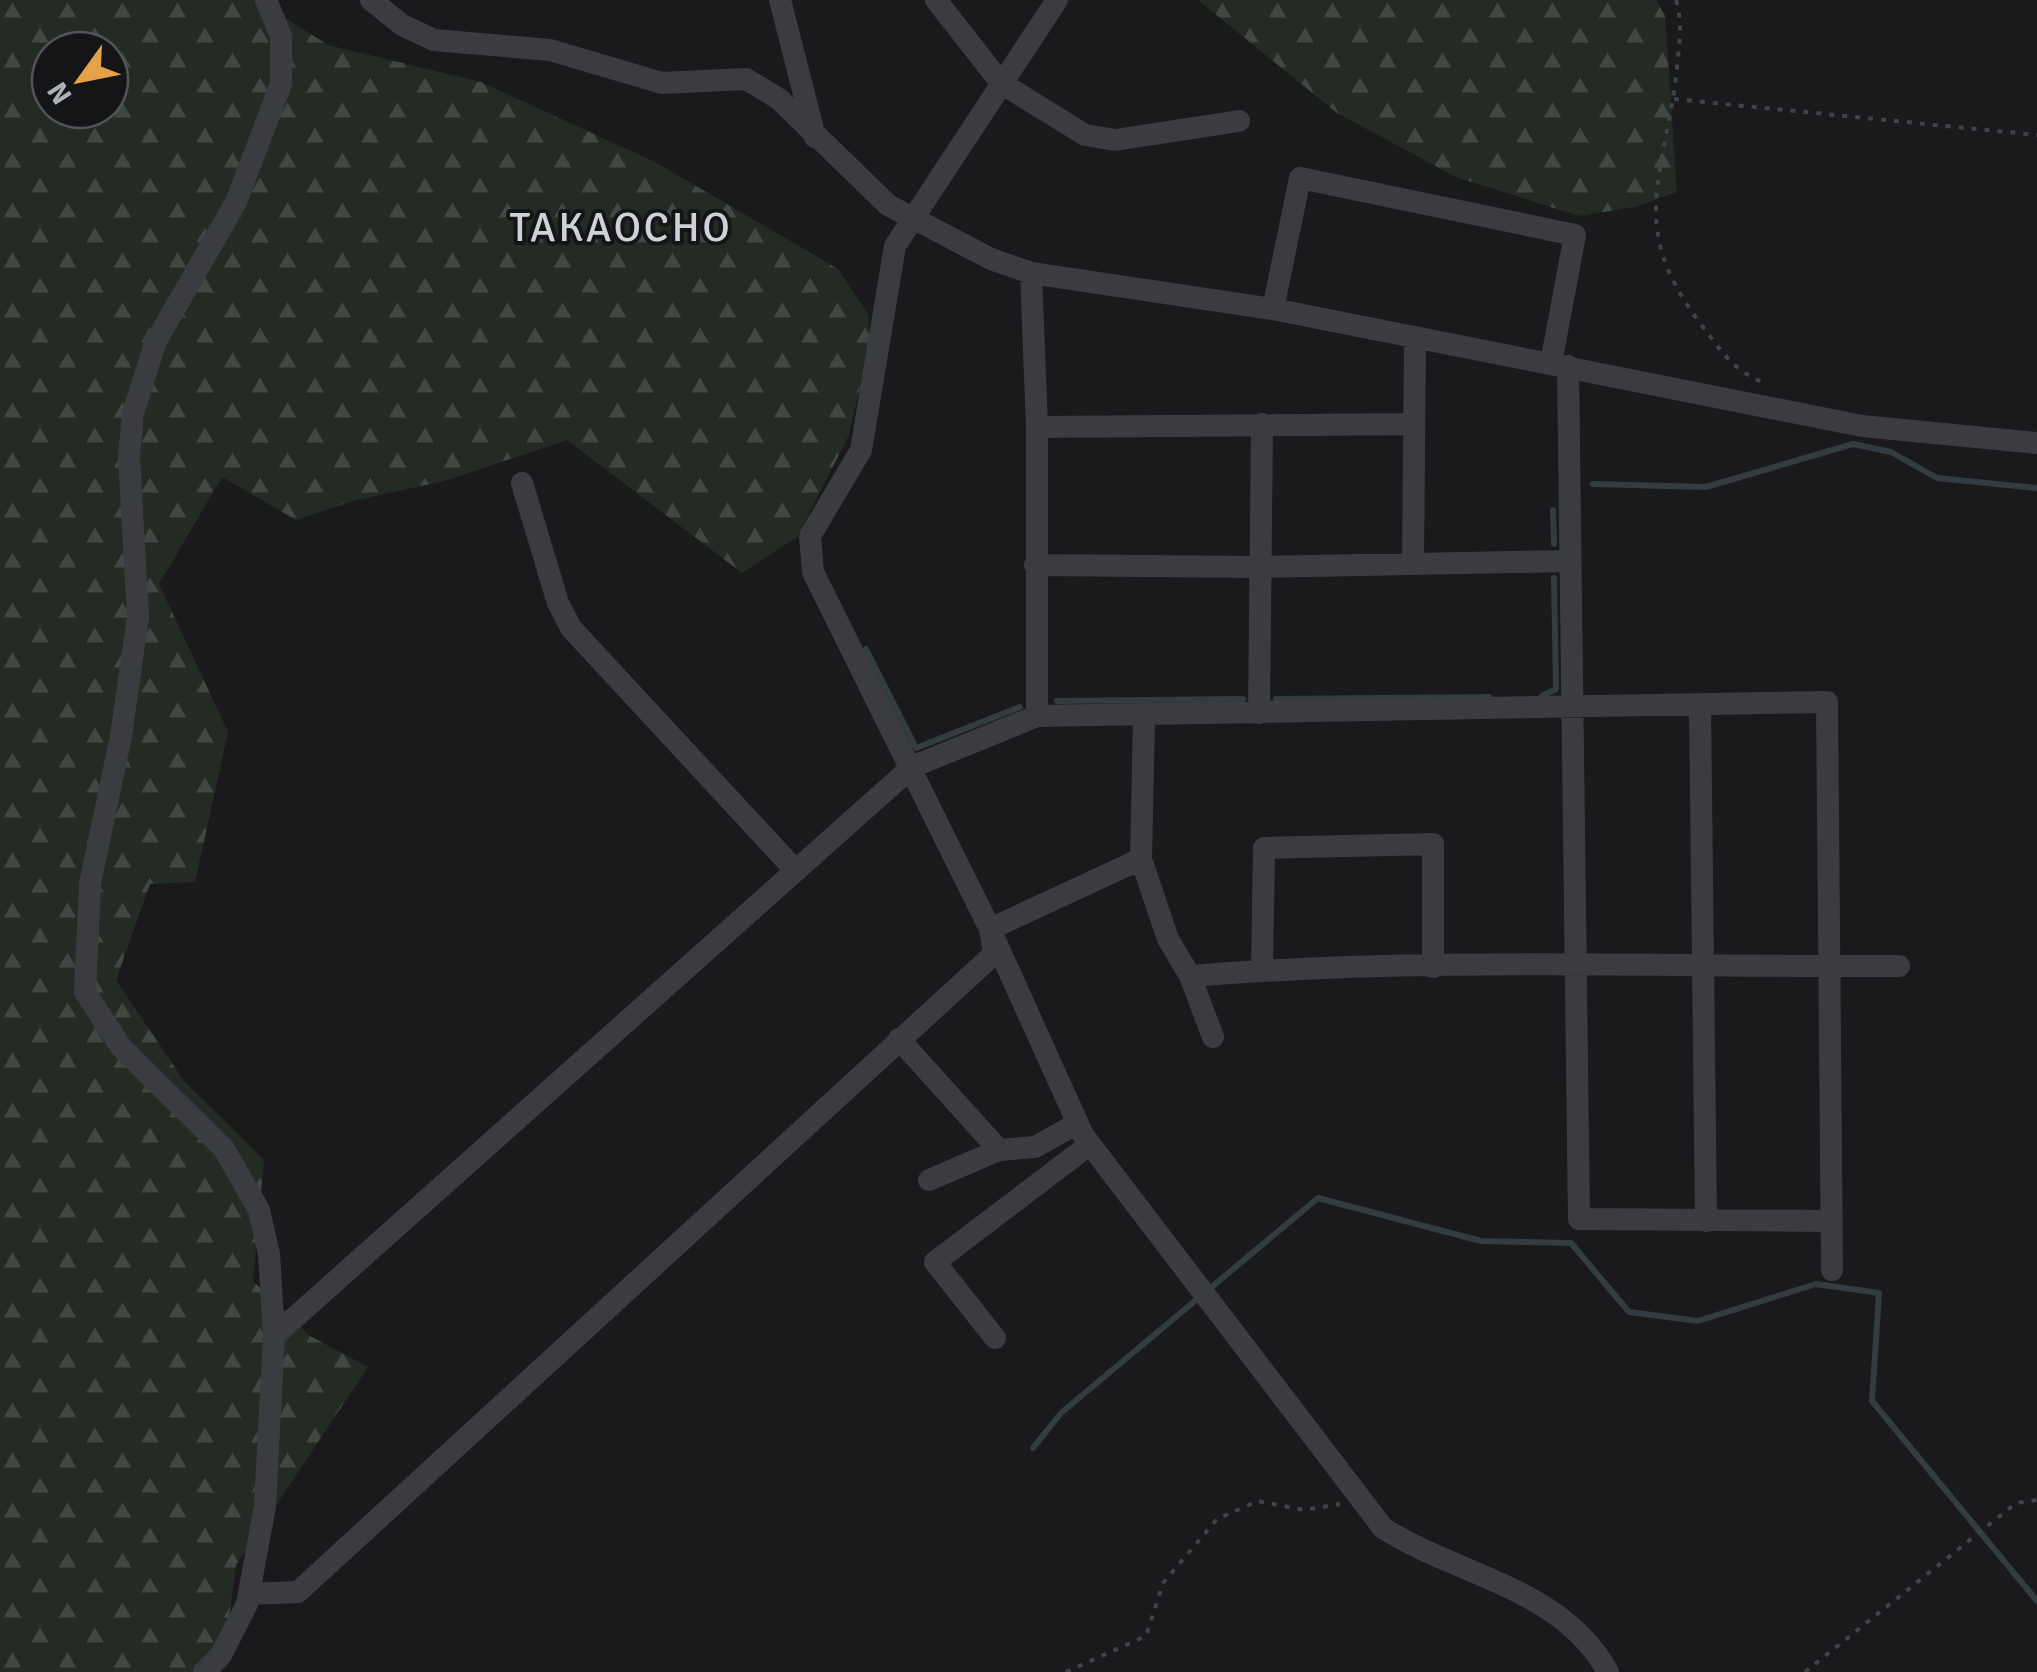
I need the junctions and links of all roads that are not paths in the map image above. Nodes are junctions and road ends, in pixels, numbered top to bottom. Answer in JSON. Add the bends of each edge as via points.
{"nodes":[{"id":1,"x":266,"y":0,"type":"edge"},
{"id":2,"x":371,"y":0,"type":"edge"},
{"id":3,"x":936,"y":0,"type":"edge"},
{"id":4,"x":1057,"y":0,"type":"edge"},
{"id":5,"x":779,"y":2,"type":"edge"},
{"id":6,"x":1001,"y":83,"type":"junction"},
{"id":7,"x":1239,"y":120,"type":"dead end"},
{"id":8,"x":816,"y":139,"type":"junction"},
{"id":9,"x":910,"y":219,"type":"junction"},
{"id":10,"x":1031,"y":273,"type":"junction"},
{"id":11,"x":1273,"y":309,"type":"junction"},
{"id":12,"x":1414,"y":340,"type":"junction"},
{"id":13,"x":1560,"y":364,"type":"junction"},
{"id":14,"x":1262,"y":424,"type":"junction"},
{"id":15,"x":1414,"y":424,"type":"junction"},
{"id":16,"x":1037,"y":426,"type":"junction"},
{"id":17,"x":2037,"y":444,"type":"edge"},
{"id":18,"x":522,"y":483,"type":"dead end"},
{"id":19,"x":1570,"y":561,"type":"junction"},
{"id":20,"x":1413,"y":562,"type":"junction"},
{"id":21,"x":1035,"y":565,"type":"junction"},
{"id":22,"x":1260,"y":567,"type":"junction"},
{"id":23,"x":1700,"y":706,"type":"junction"},
{"id":24,"x":1574,"y":708,"type":"junction"},
{"id":25,"x":1258,"y":712,"type":"junction"},
{"id":26,"x":1037,"y":716,"type":"junction"},
{"id":27,"x":1144,"y":717,"type":"junction"},
{"id":28,"x":912,"y":768,"type":"junction"},
{"id":29,"x":1141,"y":858,"type":"junction"},
{"id":30,"x":796,"y":871,"type":"junction"},
{"id":31,"x":990,"y":930,"type":"junction"},
{"id":32,"x":1576,"y":964,"type":"junction"},
{"id":33,"x":1704,"y":966,"type":"junction"},
{"id":34,"x":1829,"y":966,"type":"junction"},
{"id":35,"x":1899,"y":966,"type":"dead end"},
{"id":36,"x":1433,"y":968,"type":"junction"},
{"id":37,"x":1262,"y":970,"type":"junction"},
{"id":38,"x":1190,"y":976,"type":"junction"},
{"id":39,"x":1213,"y":1038,"type":"dead end"},
{"id":40,"x":899,"y":1039,"type":"junction"},
{"id":41,"x":1078,"y":1124,"type":"junction"},
{"id":42,"x":1089,"y":1145,"type":"junction"},
{"id":43,"x":999,"y":1150,"type":"junction"},
{"id":44,"x":929,"y":1180,"type":"dead end"},
{"id":45,"x":1706,"y":1221,"type":"junction"},
{"id":46,"x":1831,"y":1221,"type":"junction"},
{"id":47,"x":1832,"y":1270,"type":"dead end"},
{"id":48,"x":274,"y":1336,"type":"junction"},
{"id":49,"x":995,"y":1338,"type":"dead end"},
{"id":50,"x":249,"y":1594,"type":"junction"},
{"id":51,"x":204,"y":1672,"type":"edge"},
{"id":52,"x":1608,"y":1672,"type":"edge"}],
"edges":[{"from":1,"to":48,"type":"street","via":[[282,36],[281,84],[236,202],[156,342],[133,413],[138,618],[122,736],[90,884],[85,992],[121,1047],[224,1149],[259,1210]]},
{"from":2,"to":8,"type":"street","via":[[434,40],[550,50],[662,83],[746,80],[779,99]]},
{"from":3,"to":6,"type":"street"},
{"from":4,"to":6,"type":"street"},
{"from":5,"to":8,"type":"street"},
{"from":6,"to":7,"type":"street","via":[[1100,140]]},
{"from":6,"to":9,"type":"street"},
{"from":8,"to":9,"type":"street"},
{"from":9,"to":10,"type":"street"},
{"from":9,"to":28,"type":"street","via":[[896,246],[860,450],[810,536],[810,554],[813,572]]},
{"from":10,"to":11,"type":"street"},
{"from":10,"to":16,"type":"street"},
{"from":11,"to":12,"type":"street"},
{"from":11,"to":13,"type":"street","via":[[1300,178],[1575,235]]},
{"from":12,"to":13,"type":"street"},
{"from":12,"to":15,"type":"street"},
{"from":13,"to":17,"type":"street","via":[[1862,426]]},
{"from":13,"to":19,"type":"street"},
{"from":14,"to":15,"type":"street"},
{"from":14,"to":16,"type":"street"},
{"from":14,"to":22,"type":"street"},
{"from":15,"to":20,"type":"street"},
{"from":16,"to":21,"type":"street"},
{"from":18,"to":30,"type":"street","via":[[571,628]]},
{"from":19,"to":20,"type":"street"},
{"from":19,"to":24,"type":"street"},
{"from":20,"to":22,"type":"street"},
{"from":21,"to":22,"type":"street"},
{"from":21,"to":26,"type":"street"},
{"from":22,"to":25,"type":"street"},
{"from":23,"to":24,"type":"street"},
{"from":23,"to":33,"type":"street"},
{"from":23,"to":34,"type":"street","via":[[1826,702]]},
{"from":24,"to":25,"type":"street"},
{"from":24,"to":32,"type":"street"},
{"from":25,"to":27,"type":"street"},
{"from":26,"to":27,"type":"street"},
{"from":26,"to":28,"type":"street"},
{"from":27,"to":29,"type":"street"},
{"from":28,"to":30,"type":"street"},
{"from":28,"to":31,"type":"street"},
{"from":29,"to":31,"type":"street"},
{"from":29,"to":38,"type":"street","via":[[1168,938]]},
{"from":30,"to":48,"type":"street"},
{"from":31,"to":40,"type":"street","via":[[994,954]]},
{"from":31,"to":41,"type":"street"},
{"from":32,"to":33,"type":"street"},
{"from":32,"to":36,"type":"street"},
{"from":32,"to":45,"type":"street","via":[[1579,1219]]},
{"from":33,"to":34,"type":"street"},
{"from":33,"to":45,"type":"street"},
{"from":34,"to":35,"type":"street"},
{"from":34,"to":46,"type":"street"},
{"from":36,"to":37,"type":"street"},
{"from":36,"to":37,"type":"street","via":[[1433,844],[1264,848]]},
{"from":37,"to":38,"type":"street"},
{"from":38,"to":39,"type":"street"},
{"from":40,"to":43,"type":"street"},
{"from":40,"to":50,"type":"street","via":[[298,1592]]},
{"from":41,"to":42,"type":"street"},
{"from":41,"to":43,"type":"street","via":[[1035,1147]]},
{"from":42,"to":49,"type":"street","via":[[934,1262]]},
{"from":42,"to":52,"type":"street","via":[[1383,1528],[1498,1580],[1572,1627]]},
{"from":43,"to":44,"type":"street"},
{"from":45,"to":46,"type":"street"},
{"from":46,"to":47,"type":"street"},
{"from":48,"to":50,"type":"street","via":[[266,1506]]},
{"from":50,"to":51,"type":"street","via":[[221,1655]]}]}
